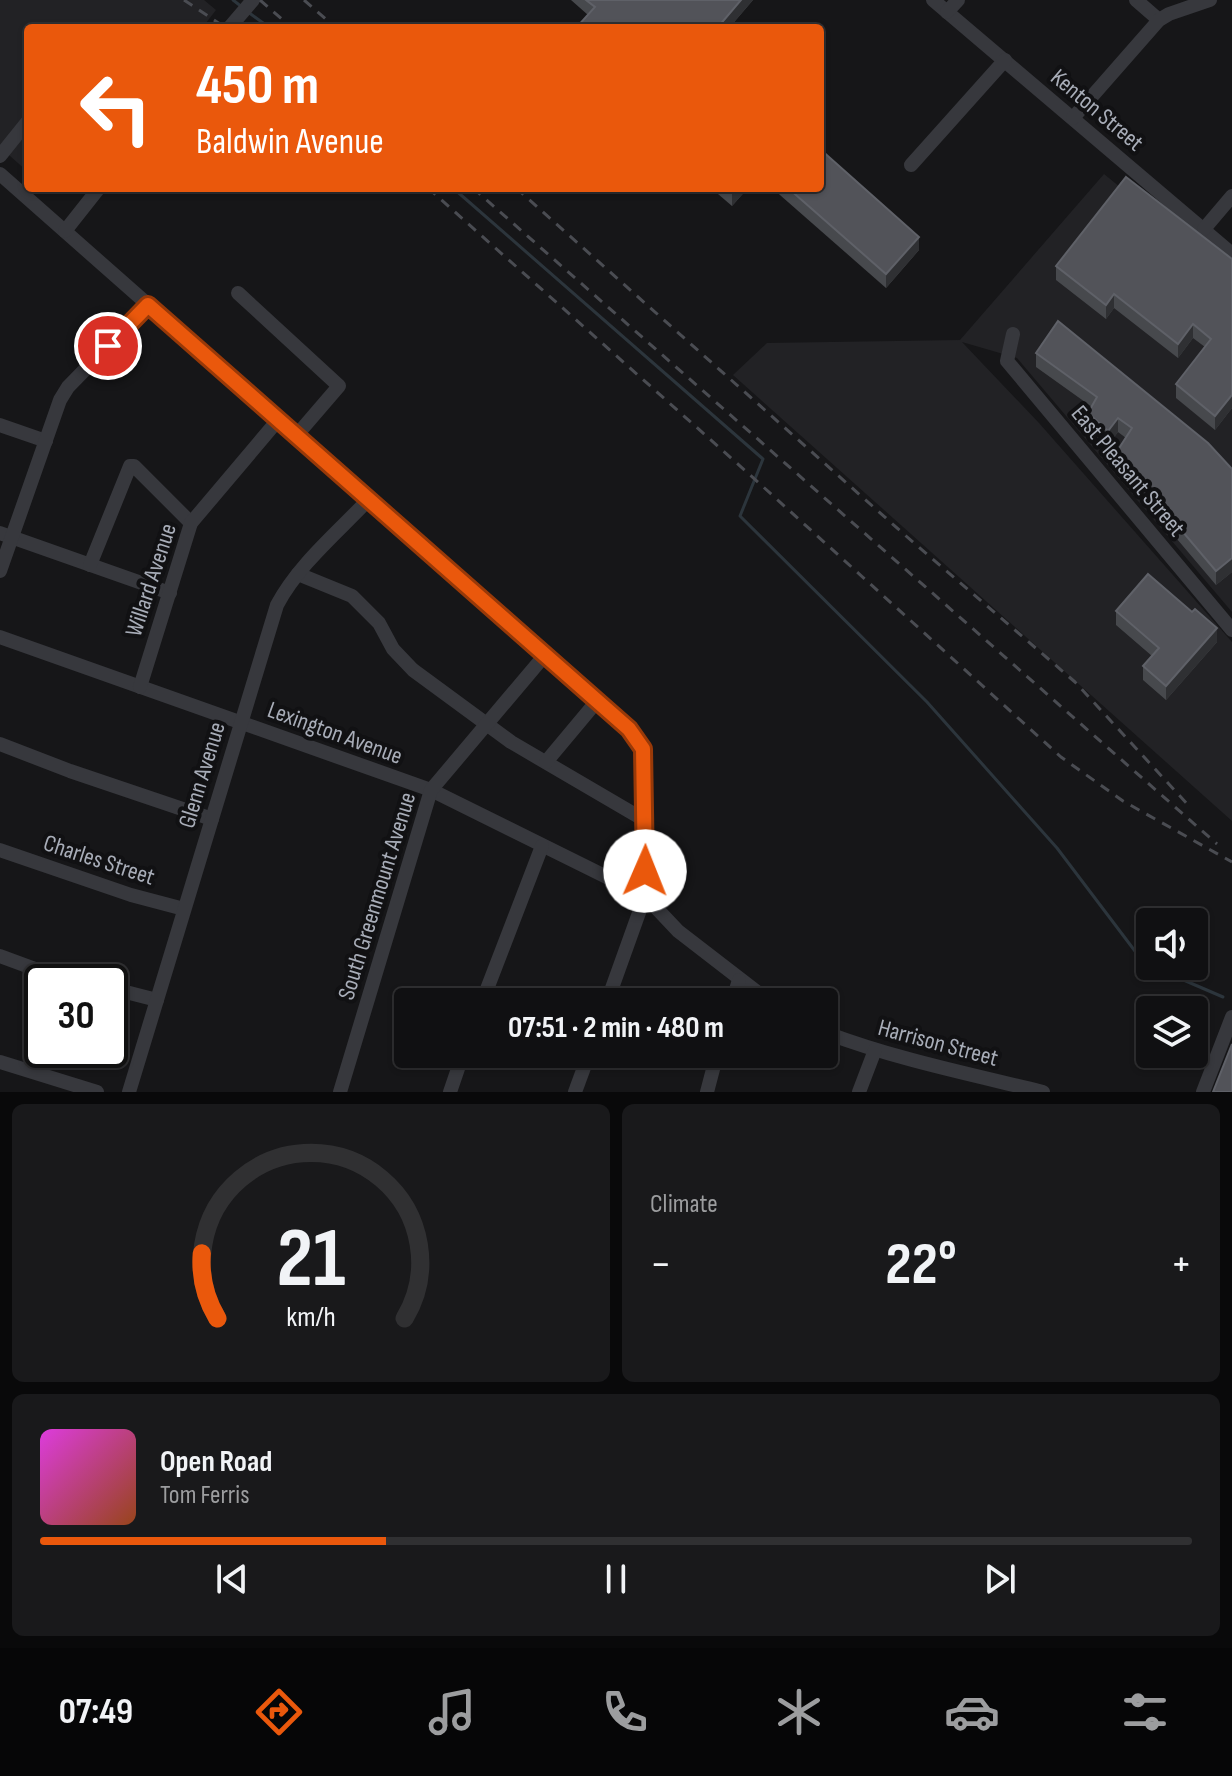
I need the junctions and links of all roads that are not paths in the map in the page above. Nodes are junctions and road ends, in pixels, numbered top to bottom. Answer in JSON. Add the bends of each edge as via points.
{"nodes":[{"id":1,"x":933,"y":0,"type":"edge"},
{"id":2,"x":958,"y":0,"type":"edge"},
{"id":3,"x":1136,"y":0,"type":"edge"},
{"id":4,"x":1210,"y":0,"type":"edge"},
{"id":5,"x":251,"y":2,"type":"edge"},
{"id":6,"x":947,"y":12,"type":"junction"},
{"id":7,"x":1159,"y":20,"type":"junction"},
{"id":8,"x":232,"y":24,"type":"edge"},
{"id":9,"x":1005,"y":60,"type":"junction"},
{"id":10,"x":1073,"y":118,"type":"junction"},
{"id":11,"x":24,"y":126,"type":"edge"},
{"id":12,"x":0,"y":156,"type":"edge"},
{"id":13,"x":911,"y":165,"type":"dead end"},
{"id":14,"x":0,"y":174,"type":"edge"},
{"id":15,"x":96,"y":192,"type":"edge"},
{"id":16,"x":1232,"y":196,"type":"edge"},
{"id":17,"x":1204,"y":229,"type":"junction"},
{"id":18,"x":65,"y":231,"type":"junction"},
{"id":19,"x":1232,"y":254,"type":"edge"},
{"id":20,"x":238,"y":293,"type":"dead end"},
{"id":21,"x":148,"y":305,"type":"junction"},
{"id":22,"x":1013,"y":334,"type":"dead end"},
{"id":23,"x":278,"y":420,"type":"junction"},
{"id":24,"x":0,"y":425,"type":"edge"},
{"id":25,"x":296,"y":436,"type":"junction"},
{"id":26,"x":46,"y":441,"type":"junction"},
{"id":27,"x":368,"y":500,"type":"junction"},
{"id":28,"x":191,"y":523,"type":"junction"},
{"id":29,"x":6,"y":535,"type":"edge"},
{"id":30,"x":90,"y":565,"type":"junction"},
{"id":31,"x":0,"y":571,"type":"edge"},
{"id":32,"x":298,"y":574,"type":"junction"},
{"id":33,"x":170,"y":593,"type":"junction"},
{"id":34,"x":1232,"y":630,"type":"edge"},
{"id":35,"x":0,"y":637,"type":"edge"},
{"id":36,"x":545,"y":655,"type":"junction"},
{"id":37,"x":140,"y":687,"type":"junction"},
{"id":38,"x":597,"y":701,"type":"junction"},
{"id":39,"x":241,"y":723,"type":"junction"},
{"id":40,"x":487,"y":724,"type":"junction"},
{"id":41,"x":0,"y":744,"type":"edge"},
{"id":42,"x":546,"y":762,"type":"junction"},
{"id":43,"x":431,"y":790,"type":"junction"},
{"id":44,"x":212,"y":819,"type":"junction"},
{"id":45,"x":646,"y":821,"type":"junction"},
{"id":46,"x":542,"y":846,"type":"junction"},
{"id":47,"x":0,"y":850,"type":"edge"},
{"id":48,"x":645,"y":896,"type":"junction"},
{"id":49,"x":184,"y":909,"type":"junction"},
{"id":50,"x":0,"y":956,"type":"edge"},
{"id":51,"x":24,"y":965,"type":"edge"},
{"id":52,"x":739,"y":980,"type":"junction"},
{"id":53,"x":487,"y":988,"type":"edge"},
{"id":54,"x":612,"y":988,"type":"edge"},
{"id":55,"x":736,"y":988,"type":"edge"},
{"id":56,"x":750,"y":988,"type":"edge"},
{"id":57,"x":128,"y":993,"type":"edge"},
{"id":58,"x":157,"y":1000,"type":"junction"},
{"id":59,"x":1232,"y":1017,"type":"edge"},
{"id":60,"x":838,"y":1037,"type":"edge"},
{"id":61,"x":875,"y":1050,"type":"junction"},
{"id":62,"x":0,"y":1062,"type":"edge"},
{"id":63,"x":458,"y":1068,"type":"edge"},
{"id":64,"x":584,"y":1068,"type":"edge"},
{"id":65,"x":713,"y":1068,"type":"edge"},
{"id":66,"x":97,"y":1092,"type":"edge"},
{"id":67,"x":129,"y":1092,"type":"edge"},
{"id":68,"x":340,"y":1092,"type":"edge"},
{"id":69,"x":450,"y":1092,"type":"edge"},
{"id":70,"x":575,"y":1092,"type":"edge"},
{"id":71,"x":707,"y":1092,"type":"edge"},
{"id":72,"x":859,"y":1092,"type":"edge"},
{"id":73,"x":1043,"y":1092,"type":"edge"},
{"id":74,"x":1203,"y":1092,"type":"edge"}],
"edges":[{"from":1,"to":6,"type":"street","name":"Kenton Street"},
{"from":2,"to":6,"type":"street"},
{"from":3,"to":7,"type":"street"},
{"from":4,"to":7,"type":"street"},
{"from":5,"to":8,"type":"street"},
{"from":6,"to":9,"type":"street","name":"Kenton Street"},
{"from":7,"to":10,"type":"street"},
{"from":9,"to":10,"type":"street","name":"Kenton Street"},
{"from":9,"to":13,"type":"street"},
{"from":10,"to":17,"type":"street","name":"Kenton Street"},
{"from":11,"to":12,"type":"street"},
{"from":14,"to":18,"type":"street"},
{"from":15,"to":18,"type":"street"},
{"from":16,"to":17,"type":"street"},
{"from":17,"to":19,"type":"street","name":"Kenton Street"},
{"from":18,"to":21,"type":"street"},
{"from":20,"to":25,"type":"street","via":[[339,386]]},
{"from":21,"to":23,"type":"street"},
{"from":21,"to":26,"type":"street","via":[[68,387]]},
{"from":22,"to":34,"type":"street","name":"East Pleasant Street","via":[[1007,361]]},
{"from":23,"to":25,"type":"street"},
{"from":23,"to":28,"type":"street","name":"Willard Avenue"},
{"from":24,"to":26,"type":"street"},
{"from":25,"to":27,"type":"street"},
{"from":26,"to":29,"type":"street"},
{"from":27,"to":32,"type":"street","name":"Glenn Avenue"},
{"from":27,"to":36,"type":"street"},
{"from":28,"to":30,"type":"street","via":[[130,466]]},
{"from":28,"to":33,"type":"street","name":"Willard Avenue"},
{"from":29,"to":30,"type":"street"},
{"from":29,"to":31,"type":"street"},
{"from":30,"to":33,"type":"street"},
{"from":32,"to":39,"type":"street","name":"Glenn Avenue","via":[[277,605]]},
{"from":32,"to":40,"type":"street","via":[[352,596],[413,670]]},
{"from":33,"to":37,"type":"street","name":"Willard Avenue"},
{"from":35,"to":37,"type":"street","name":"Lexington Avenue"},
{"from":36,"to":38,"type":"street"},
{"from":36,"to":40,"type":"street","name":"South Greenmount Avenue"},
{"from":37,"to":39,"type":"street","name":"Lexington Avenue"},
{"from":38,"to":42,"type":"street"},
{"from":38,"to":45,"type":"street","via":[[643,749]]},
{"from":39,"to":43,"type":"street","name":"Lexington Avenue"},
{"from":39,"to":44,"type":"street","name":"Glenn Avenue"},
{"from":40,"to":42,"type":"street"},
{"from":40,"to":43,"type":"street","name":"South Greenmount Avenue"},
{"from":41,"to":44,"type":"street"},
{"from":42,"to":45,"type":"street"},
{"from":43,"to":46,"type":"street","name":"Lexington Avenue"},
{"from":43,"to":68,"type":"street","name":"South Greenmount Avenue"},
{"from":44,"to":49,"type":"street","name":"Glenn Avenue"},
{"from":45,"to":48,"type":"street"},
{"from":46,"to":48,"type":"street","name":"Lexington Avenue"},
{"from":46,"to":53,"type":"street"},
{"from":47,"to":49,"type":"street","name":"Charles Street"},
{"from":48,"to":52,"type":"street","via":[[678,931]]},
{"from":48,"to":54,"type":"street"},
{"from":49,"to":58,"type":"street","name":"Glenn Avenue"},
{"from":50,"to":51,"type":"street"},
{"from":52,"to":55,"type":"street"},
{"from":52,"to":56,"type":"street"},
{"from":57,"to":58,"type":"street"},
{"from":58,"to":67,"type":"street","name":"Glenn Avenue"},
{"from":59,"to":74,"type":"street"},
{"from":60,"to":61,"type":"street","name":"Harrison Street"},
{"from":61,"to":72,"type":"street"},
{"from":61,"to":73,"type":"street","name":"Harrison Street"},
{"from":62,"to":66,"type":"street"},
{"from":63,"to":69,"type":"street"},
{"from":64,"to":70,"type":"street"},
{"from":65,"to":71,"type":"street"}]}
